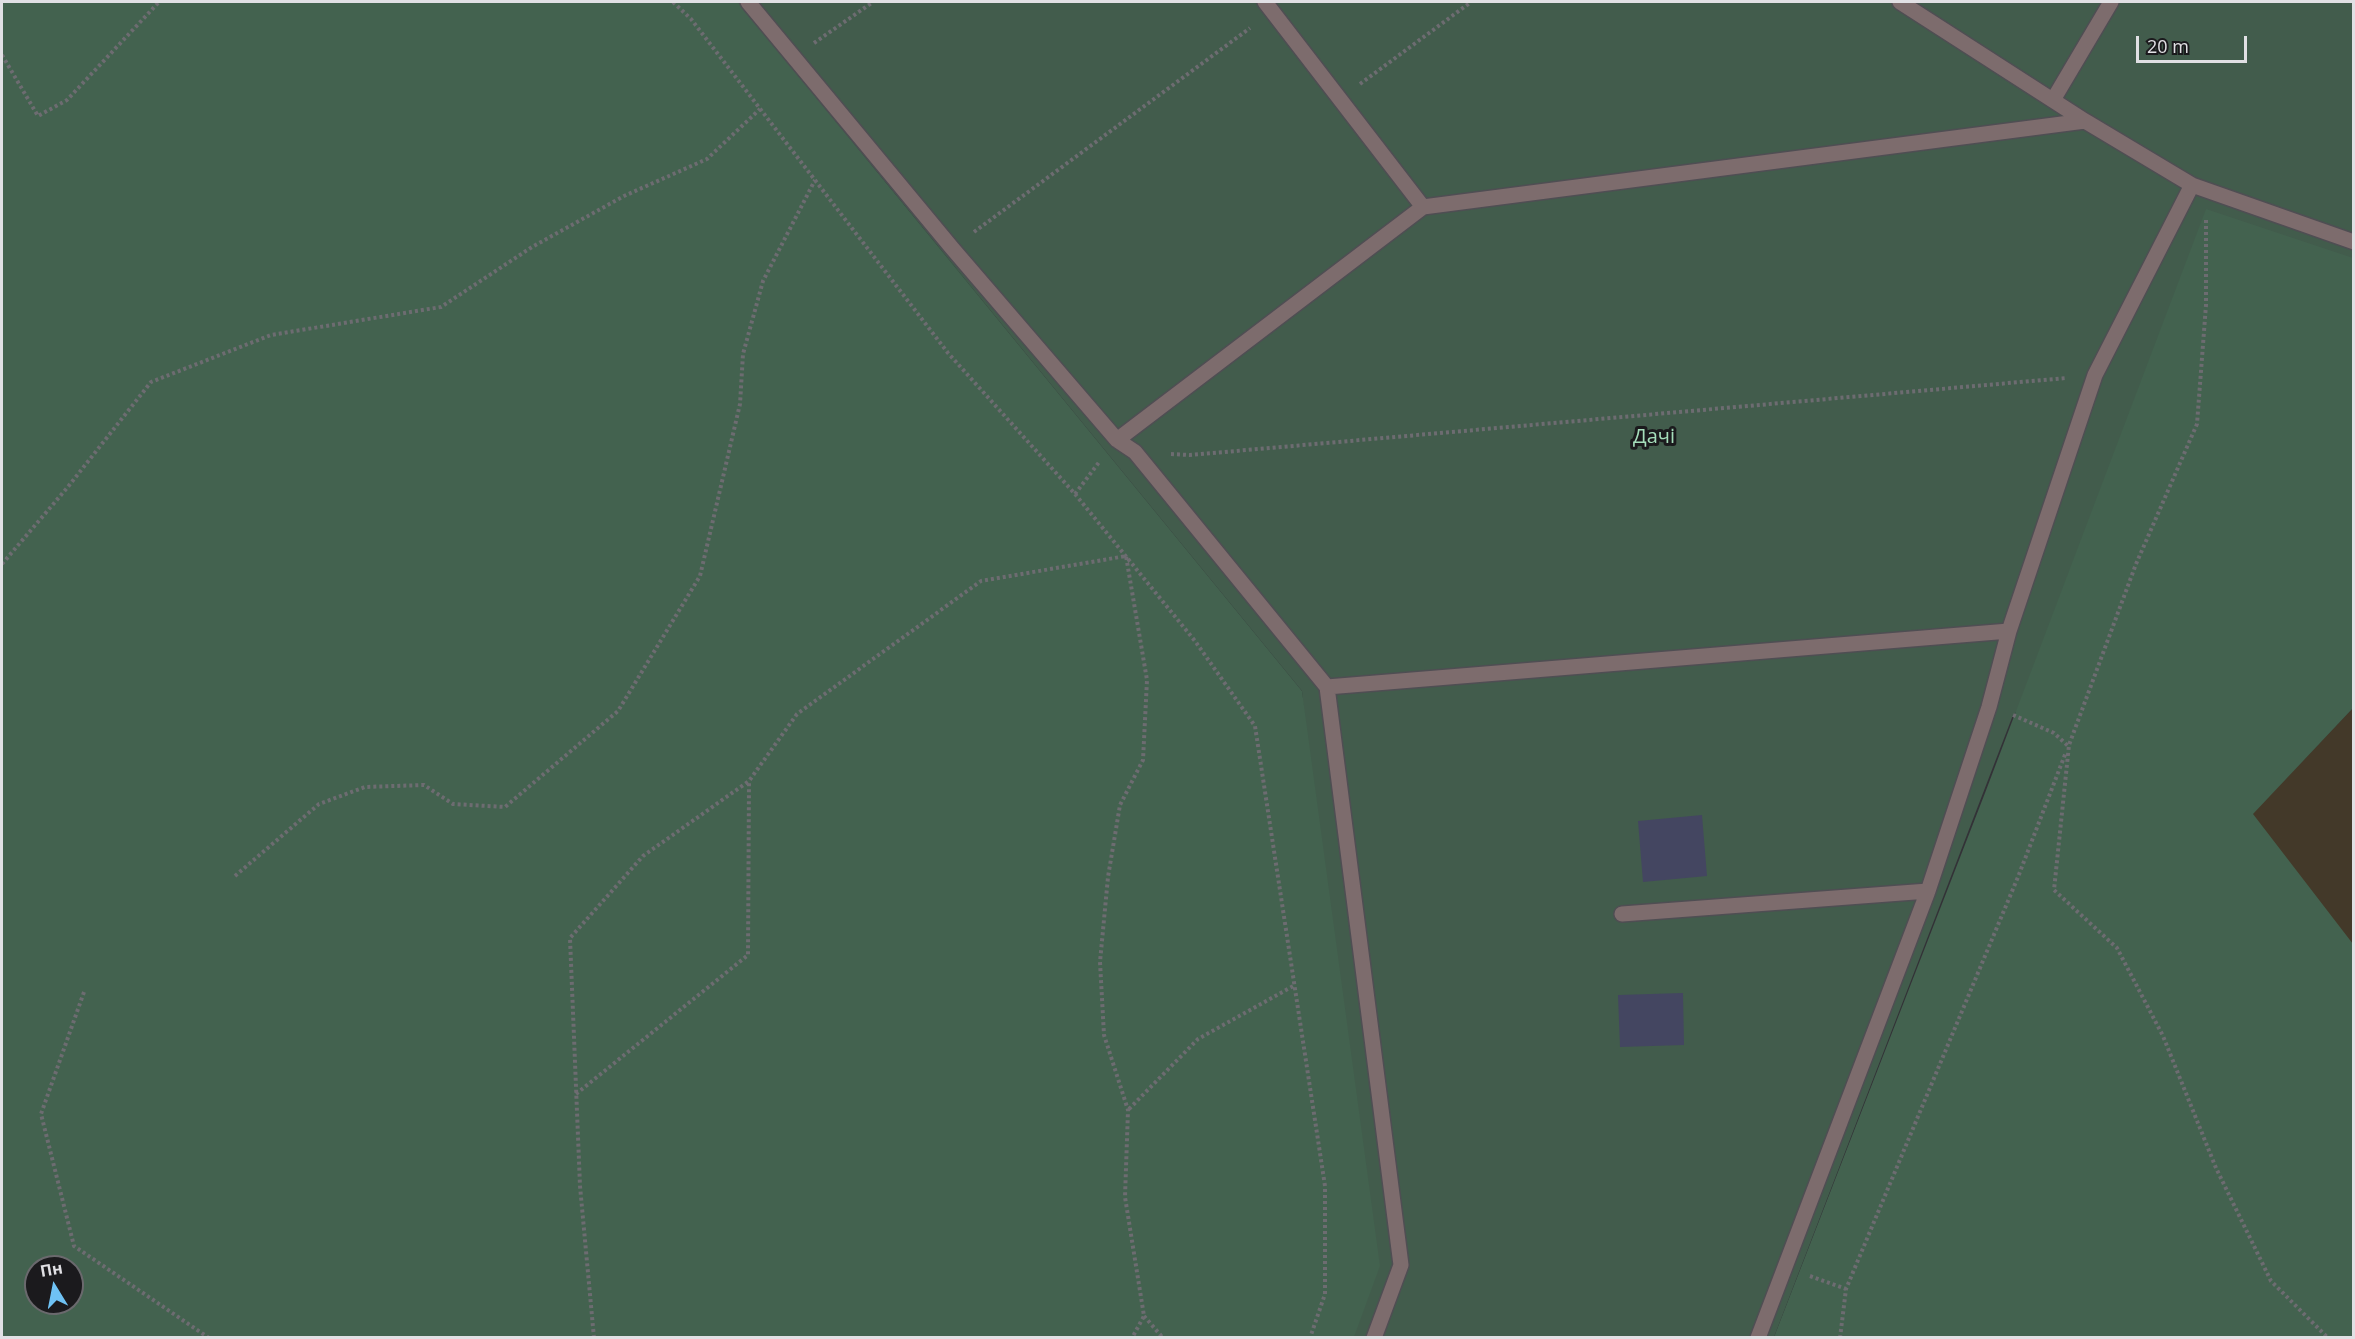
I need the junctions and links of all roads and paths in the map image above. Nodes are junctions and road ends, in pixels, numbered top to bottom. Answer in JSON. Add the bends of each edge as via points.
{"nodes":[{"id":1,"x":159,"y":2,"type":"edge"},
{"id":2,"x":672,"y":2,"type":"edge"},
{"id":3,"x":748,"y":2,"type":"edge"},
{"id":4,"x":873,"y":2,"type":"edge"},
{"id":5,"x":1471,"y":2,"type":"edge"},
{"id":6,"x":1900,"y":2,"type":"edge"},
{"id":7,"x":2111,"y":2,"type":"edge"},
{"id":8,"x":1269,"y":6,"type":"edge"},
{"id":9,"x":2,"y":55,"type":"edge"},
{"id":10,"x":795,"y":57,"type":"junction"},
{"id":11,"x":1340,"y":99,"type":"junction"},
{"id":12,"x":2053,"y":100,"type":"junction"},
{"id":13,"x":760,"y":109,"type":"junction"},
{"id":14,"x":2085,"y":121,"type":"junction"},
{"id":15,"x":815,"y":180,"type":"junction"},
{"id":16,"x":2192,"y":185,"type":"junction"},
{"id":17,"x":1423,"y":207,"type":"junction"},
{"id":18,"x":2354,"y":242,"type":"edge"},
{"id":19,"x":952,"y":248,"type":"junction"},
{"id":20,"x":2095,"y":375,"type":"junction"},
{"id":21,"x":1116,"y":440,"type":"junction"},
{"id":22,"x":1135,"y":452,"type":"junction"},
{"id":23,"x":1075,"y":494,"type":"junction"},
{"id":24,"x":1126,"y":556,"type":"junction"},
{"id":25,"x":2,"y":564,"type":"edge"},
{"id":26,"x":2009,"y":631,"type":"junction"},
{"id":27,"x":1327,"y":687,"type":"junction"},
{"id":28,"x":1989,"y":707,"type":"junction"},
{"id":29,"x":2068,"y":745,"type":"junction"},
{"id":30,"x":748,"y":781,"type":"junction"},
{"id":31,"x":234,"y":876,"type":"dead end"},
{"id":32,"x":1928,"y":891,"type":"junction"},
{"id":33,"x":1622,"y":914,"type":"dead end"},
{"id":34,"x":1295,"y":986,"type":"junction"},
{"id":35,"x":84,"y":992,"type":"dead end"},
{"id":36,"x":576,"y":1094,"type":"junction"},
{"id":37,"x":1128,"y":1110,"type":"junction"},
{"id":38,"x":1785,"y":1266,"type":"junction"},
{"id":39,"x":1846,"y":1288,"type":"junction"},
{"id":40,"x":1144,"y":1316,"type":"junction"},
{"id":41,"x":209,"y":1338,"type":"edge"},
{"id":42,"x":594,"y":1338,"type":"edge"},
{"id":43,"x":1132,"y":1338,"type":"edge"},
{"id":44,"x":1163,"y":1338,"type":"edge"},
{"id":45,"x":1310,"y":1338,"type":"edge"},
{"id":46,"x":1374,"y":1338,"type":"edge"},
{"id":47,"x":1758,"y":1338,"type":"edge"},
{"id":48,"x":1840,"y":1338,"type":"edge"},
{"id":49,"x":2328,"y":1338,"type":"edge"}],
"edges":[{"from":1,"to":9,"type":"path","via":[[68,100],[38,116]]},
{"from":2,"to":13,"type":"path","via":[[691,19]]},
{"from":3,"to":10,"type":"lane"},
{"from":4,"to":10,"type":"path"},
{"from":5,"to":11,"type":"path"},
{"from":6,"to":12,"type":"lane"},
{"from":7,"to":12,"type":"lane"},
{"from":8,"to":11,"type":"lane"},
{"from":8,"to":19,"type":"path"},
{"from":10,"to":19,"type":"lane"},
{"from":11,"to":17,"type":"lane"},
{"from":12,"to":14,"type":"lane"},
{"from":13,"to":15,"type":"path"},
{"from":13,"to":25,"type":"path","via":[[707,159],[624,196],[532,247],[441,307],[271,335],[151,382]]},
{"from":14,"to":16,"type":"lane"},
{"from":14,"to":17,"type":"lane"},
{"from":15,"to":23,"type":"path","via":[[948,353]]},
{"from":15,"to":31,"type":"path","via":[[763,281],[743,354],[740,404],[700,576],[618,711],[505,807],[453,804],[424,785],[365,787],[319,804]]},
{"from":16,"to":18,"type":"lane"},
{"from":16,"to":20,"type":"lane"},
{"from":16,"to":29,"type":"path","via":[[2206,209],[2206,305],[2197,424],[2136,564]]},
{"from":17,"to":21,"type":"lane"},
{"from":19,"to":21,"type":"lane"},
{"from":20,"to":22,"type":"path","via":[[1190,455]]},
{"from":20,"to":26,"type":"lane"},
{"from":21,"to":22,"type":"lane"},
{"from":21,"to":23,"type":"path"},
{"from":22,"to":27,"type":"lane"},
{"from":23,"to":24,"type":"path"},
{"from":24,"to":30,"type":"path","via":[[981,580],[797,714]]},
{"from":24,"to":34,"type":"path","via":[[1195,641],[1255,726]]},
{"from":24,"to":37,"type":"path","via":[[1147,680],[1143,760],[1120,805],[1100,962],[1104,1035]]},
{"from":26,"to":27,"type":"lane"},
{"from":26,"to":28,"type":"lane"},
{"from":27,"to":46,"type":"lane","via":[[1401,1265]]},
{"from":28,"to":29,"type":"path","via":[[2054,733]]},
{"from":28,"to":32,"type":"lane"},
{"from":29,"to":39,"type":"path","via":[[2018,877]]},
{"from":29,"to":49,"type":"path","via":[[2054,890],[2116,948],[2163,1036],[2216,1168],[2271,1281]]},
{"from":30,"to":36,"type":"path","via":[[643,856],[570,938]]},
{"from":30,"to":36,"type":"path","via":[[748,955]]},
{"from":32,"to":33,"type":"lane"},
{"from":32,"to":38,"type":"lane"},
{"from":34,"to":37,"type":"path","via":[[1198,1039]]},
{"from":34,"to":45,"type":"path","via":[[1325,1186],[1326,1294]]},
{"from":35,"to":41,"type":"path","via":[[41,1114],[74,1246]]},
{"from":36,"to":42,"type":"path"},
{"from":37,"to":40,"type":"path","via":[[1125,1197]]},
{"from":38,"to":39,"type":"path"},
{"from":38,"to":47,"type":"lane"},
{"from":39,"to":48,"type":"path"},
{"from":40,"to":43,"type":"path"},
{"from":40,"to":44,"type":"path"}]}
